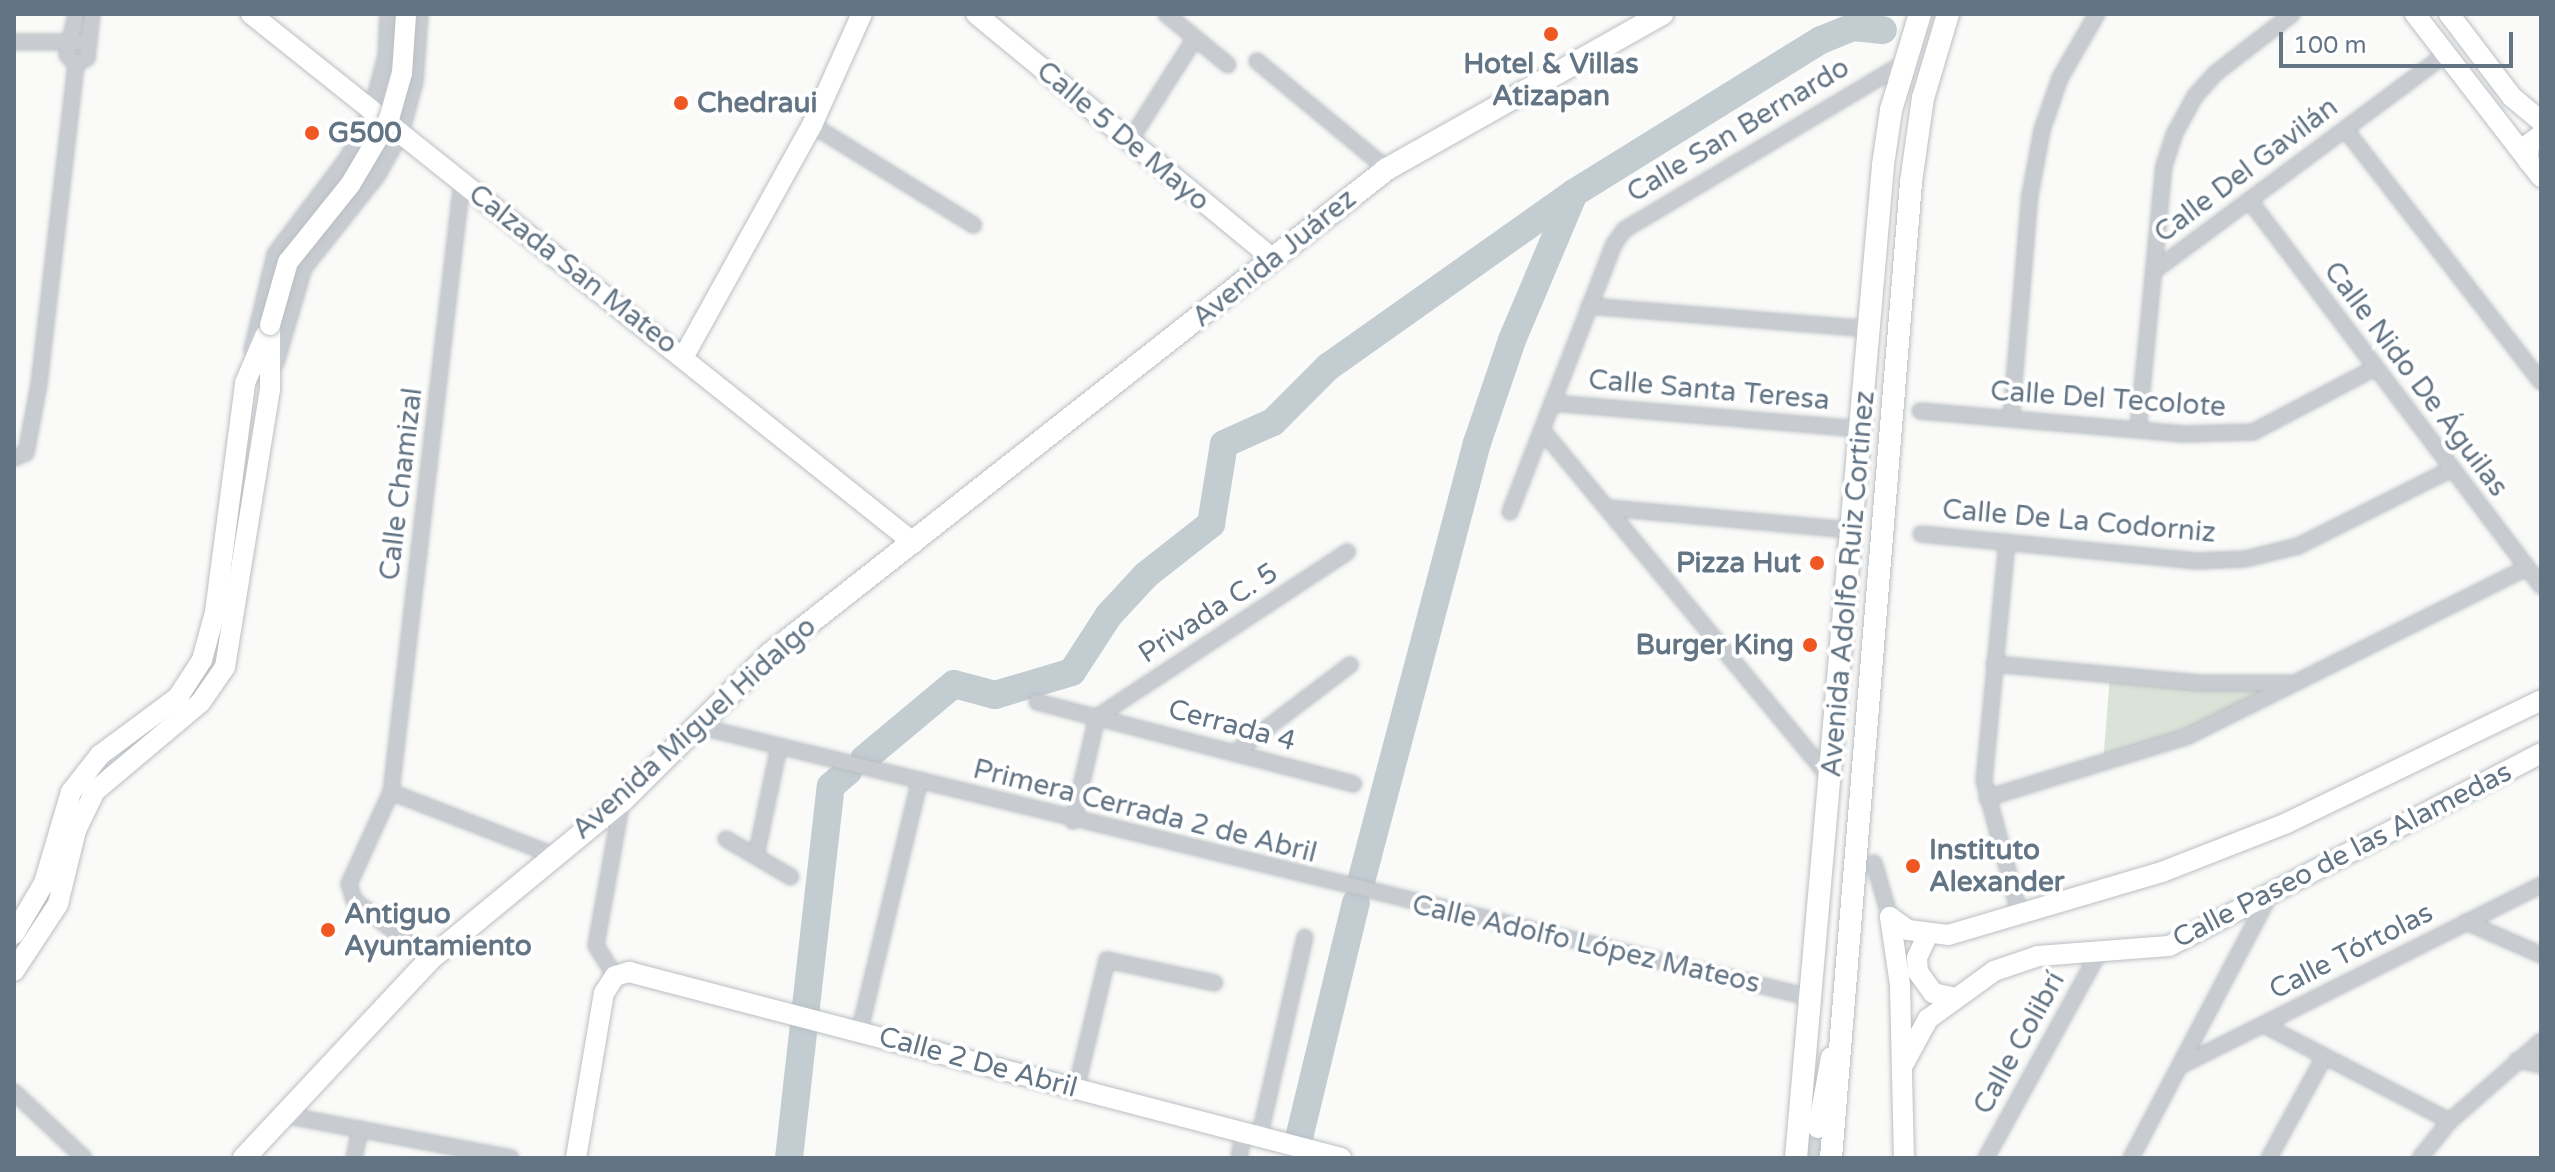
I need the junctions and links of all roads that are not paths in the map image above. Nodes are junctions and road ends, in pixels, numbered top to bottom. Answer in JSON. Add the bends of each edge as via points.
{"nodes":[{"id":1,"x":76,"y":14,"type":"edge"},
{"id":2,"x":92,"y":14,"type":"edge"},
{"id":3,"x":251,"y":14,"type":"edge"},
{"id":4,"x":388,"y":14,"type":"edge"},
{"id":5,"x":406,"y":14,"type":"edge"},
{"id":6,"x":420,"y":14,"type":"edge"},
{"id":7,"x":862,"y":14,"type":"edge"},
{"id":8,"x":976,"y":14,"type":"edge"},
{"id":9,"x":1166,"y":14,"type":"edge"},
{"id":10,"x":1662,"y":14,"type":"edge"},
{"id":11,"x":1948,"y":14,"type":"edge"},
{"id":12,"x":2097,"y":14,"type":"edge"},
{"id":13,"x":2292,"y":14,"type":"edge"},
{"id":14,"x":2415,"y":14,"type":"edge"},
{"id":15,"x":2449,"y":14,"type":"edge"},
{"id":16,"x":1914,"y":16,"type":"edge"},
{"id":17,"x":1195,"y":38,"type":"junction"},
{"id":18,"x":81,"y":41,"type":"junction"},
{"id":19,"x":14,"y":42,"type":"edge"},
{"id":20,"x":2446,"y":54,"type":"junction"},
{"id":21,"x":1904,"y":57,"type":"junction"},
{"id":22,"x":1257,"y":61,"type":"dead end"},
{"id":23,"x":1228,"y":65,"type":"dead end"},
{"id":24,"x":382,"y":79,"type":"junction"},
{"id":25,"x":414,"y":88,"type":"junction"},
{"id":26,"x":372,"y":109,"type":"junction"},
{"id":27,"x":2541,"y":121,"type":"edge"},
{"id":28,"x":812,"y":125,"type":"junction"},
{"id":29,"x":2345,"y":129,"type":"junction"},
{"id":30,"x":401,"y":133,"type":"junction"},
{"id":31,"x":2541,"y":135,"type":"edge"},
{"id":32,"x":1129,"y":142,"type":"junction"},
{"id":33,"x":356,"y":143,"type":"junction"},
{"id":34,"x":384,"y":165,"type":"junction"},
{"id":35,"x":1387,"y":169,"type":"junction"},
{"id":36,"x":2535,"y":169,"type":"edge"},
{"id":37,"x":462,"y":181,"type":"junction"},
{"id":38,"x":2250,"y":201,"type":"junction"},
{"id":39,"x":973,"y":225,"type":"dead end"},
{"id":40,"x":1271,"y":257,"type":"junction"},
{"id":41,"x":2154,"y":271,"type":"junction"},
{"id":42,"x":1589,"y":306,"type":"junction"},
{"id":43,"x":1869,"y":329,"type":"junction"},
{"id":44,"x":264,"y":354,"type":"junction"},
{"id":45,"x":684,"y":356,"type":"junction"},
{"id":46,"x":2373,"y":369,"type":"junction"},
{"id":47,"x":2541,"y":382,"type":"edge"},
{"id":48,"x":245,"y":383,"type":"junction"},
{"id":49,"x":270,"y":389,"type":"junction"},
{"id":50,"x":1552,"y":403,"type":"junction"},
{"id":51,"x":1920,"y":411,"type":"dead end"},
{"id":52,"x":2011,"y":419,"type":"junction"},
{"id":53,"x":1861,"y":429,"type":"junction"},
{"id":54,"x":1542,"y":430,"type":"junction"},
{"id":55,"x":2138,"y":430,"type":"junction"},
{"id":56,"x":14,"y":458,"type":"edge"},
{"id":57,"x":2452,"y":469,"type":"junction"},
{"id":58,"x":1609,"y":508,"type":"junction"},
{"id":59,"x":1510,"y":512,"type":"dead end"},
{"id":60,"x":892,"y":527,"type":"junction"},
{"id":61,"x":1853,"y":530,"type":"junction"},
{"id":62,"x":1921,"y":534,"type":"dead end"},
{"id":63,"x":2007,"y":542,"type":"junction"},
{"id":64,"x":914,"y":543,"type":"junction"},
{"id":65,"x":1347,"y":552,"type":"dead end"},
{"id":66,"x":891,"y":560,"type":"junction"},
{"id":67,"x":2527,"y":568,"type":"junction"},
{"id":68,"x":2541,"y":586,"type":"edge"},
{"id":69,"x":1994,"y":664,"type":"junction"},
{"id":70,"x":1350,"y":665,"type":"dead end"},
{"id":71,"x":2293,"y":682,"type":"junction"},
{"id":72,"x":2541,"y":700,"type":"edge"},
{"id":73,"x":1037,"y":702,"type":"dead end"},
{"id":74,"x":1097,"y":717,"type":"junction"},
{"id":75,"x":697,"y":726,"type":"junction"},
{"id":76,"x":779,"y":747,"type":"junction"},
{"id":77,"x":1234,"y":753,"type":"junction"},
{"id":78,"x":2541,"y":753,"type":"edge"},
{"id":79,"x":920,"y":780,"type":"junction"},
{"id":80,"x":1832,"y":782,"type":"junction"},
{"id":81,"x":1354,"y":784,"type":"dead end"},
{"id":82,"x":391,"y":792,"type":"junction"},
{"id":83,"x":1987,"y":798,"type":"junction"},
{"id":84,"x":622,"y":801,"type":"junction"},
{"id":85,"x":1073,"y":821,"type":"junction"},
{"id":86,"x":726,"y":839,"type":"dead end"},
{"id":87,"x":551,"y":854,"type":"junction"},
{"id":88,"x":756,"y":856,"type":"junction"},
{"id":89,"x":1874,"y":863,"type":"dead end"},
{"id":90,"x":791,"y":877,"type":"dead end"},
{"id":91,"x":2541,"y":885,"type":"edge"},
{"id":92,"x":2274,"y":887,"type":"junction"},
{"id":93,"x":1358,"y":891,"type":"joint"},
{"id":94,"x":2020,"y":915,"type":"junction"},
{"id":95,"x":1890,"y":917,"type":"junction"},
{"id":96,"x":2466,"y":922,"type":"junction"},
{"id":97,"x":14,"y":934,"type":"edge"},
{"id":98,"x":1928,"y":934,"type":"junction"},
{"id":99,"x":1305,"y":937,"type":"dead end"},
{"id":100,"x":2098,"y":954,"type":"junction"},
{"id":101,"x":2541,"y":955,"type":"edge"},
{"id":102,"x":430,"y":959,"type":"junction"},
{"id":103,"x":14,"y":971,"type":"edge"},
{"id":104,"x":1849,"y":974,"type":"junction"},
{"id":105,"x":615,"y":976,"type":"junction"},
{"id":106,"x":1215,"y":983,"type":"dead end"},
{"id":107,"x":1952,"y":997,"type":"junction"},
{"id":108,"x":1813,"y":998,"type":"junction"},
{"id":109,"x":2264,"y":1025,"type":"junction"},
{"id":110,"x":860,"y":1029,"type":"junction"},
{"id":111,"x":2541,"y":1041,"type":"edge"},
{"id":112,"x":2324,"y":1057,"type":"junction"},
{"id":113,"x":2517,"y":1060,"type":"junction"},
{"id":114,"x":2184,"y":1064,"type":"junction"},
{"id":115,"x":2541,"y":1065,"type":"edge"},
{"id":116,"x":1902,"y":1067,"type":"junction"},
{"id":117,"x":1076,"y":1089,"type":"junction"},
{"id":118,"x":15,"y":1093,"type":"edge"},
{"id":119,"x":284,"y":1115,"type":"junction"},
{"id":120,"x":2450,"y":1121,"type":"junction"},
{"id":121,"x":1818,"y":1128,"type":"tunnel mouth"},
{"id":122,"x":360,"y":1129,"type":"junction"},
{"id":123,"x":1251,"y":1136,"type":"junction"},
{"id":124,"x":84,"y":1158,"type":"edge"},
{"id":125,"x":244,"y":1158,"type":"edge"},
{"id":126,"x":354,"y":1158,"type":"edge"},
{"id":127,"x":509,"y":1158,"type":"edge"},
{"id":128,"x":576,"y":1158,"type":"edge"},
{"id":129,"x":1239,"y":1158,"type":"edge"},
{"id":130,"x":1341,"y":1158,"type":"edge"},
{"id":131,"x":1796,"y":1158,"type":"edge"},
{"id":132,"x":1831,"y":1158,"type":"edge"},
{"id":133,"x":1904,"y":1158,"type":"edge"},
{"id":134,"x":1986,"y":1158,"type":"edge"},
{"id":135,"x":2131,"y":1158,"type":"edge"},
{"id":136,"x":2269,"y":1158,"type":"edge"},
{"id":137,"x":2420,"y":1158,"type":"edge"}],
"edges":[{"from":1,"to":18,"type":"street"},
{"from":2,"to":18,"type":"street"},
{"from":3,"to":26,"type":"street","name":"Calzada San Mateo"},
{"from":4,"to":24,"type":"street"},
{"from":5,"to":44,"type":"street","bridge":true,"via":[[402,73],[389,119],[350,185],[288,262]]},
{"from":6,"to":25,"type":"street"},
{"from":7,"to":28,"type":"street"},
{"from":8,"to":32,"type":"street","name":"Calle 5 De Mayo"},
{"from":9,"to":17,"type":"street"},
{"from":10,"to":35,"type":"main road","name":"Avenida Juárez"},
{"from":11,"to":104,"type":"main road","name":"Avenida Adolfo Ruiz Cortinez","via":[[1923,98],[1911,182],[1858,804]]},
{"from":12,"to":52,"type":"street","via":[[2060,78],[2042,130],[2030,195]]},
{"from":13,"to":41,"type":"street","via":[[2195,96],[2164,166]]},
{"from":14,"to":20,"type":"street"},
{"from":15,"to":27,"type":"street","via":[[2512,97]]},
{"from":16,"to":21,"type":"main road","name":"Avenida Adolfo Ruiz Cortinez"},
{"from":17,"to":23,"type":"street"},
{"from":17,"to":32,"type":"street"},
{"from":18,"to":19,"type":"street"},
{"from":18,"to":56,"type":"street","via":[[87,58],[76,64],[39,384],[26,453]]},
{"from":20,"to":29,"type":"street","name":"Calle Del Gavilán"},
{"from":20,"to":36,"type":"street"},
{"from":21,"to":42,"type":"street","name":"Calle San Bernardo","via":[[1639,217],[1614,244]]},
{"from":21,"to":43,"type":"main road","name":"Avenida Adolfo Ruiz Cortinez","via":[[1883,165]]},
{"from":22,"to":35,"type":"street"},
{"from":24,"to":25,"type":"street","via":[[394,93]]},
{"from":24,"to":26,"type":"street"},
{"from":25,"to":30,"type":"street"},
{"from":26,"to":30,"type":"street","name":"Calzada San Mateo"},
{"from":26,"to":33,"type":"street"},
{"from":28,"to":39,"type":"street"},
{"from":28,"to":45,"type":"street"},
{"from":29,"to":38,"type":"street","name":"Calle Del Gavilán"},
{"from":29,"to":47,"type":"street"},
{"from":30,"to":34,"type":"street"},
{"from":30,"to":37,"type":"street","name":"Calzada San Mateo"},
{"from":31,"to":36,"type":"street","via":[[2529,144]]},
{"from":32,"to":40,"type":"street","name":"Calle 5 De Mayo"},
{"from":33,"to":34,"type":"street","via":[[373,143]]},
{"from":33,"to":48,"type":"street","via":[[275,254]]},
{"from":34,"to":49,"type":"street","via":[[304,268]]},
{"from":35,"to":40,"type":"main road","name":"Avenida Juárez"},
{"from":37,"to":45,"type":"street","name":"Calzada San Mateo"},
{"from":37,"to":82,"type":"street","name":"Calle Chamizal"},
{"from":38,"to":41,"type":"street","name":"Calle Del Gavilán"},
{"from":38,"to":46,"type":"street","name":"Calle Nido De Águilas"},
{"from":40,"to":64,"type":"main road","name":"Avenida Juárez"},
{"from":41,"to":55,"type":"street"},
{"from":42,"to":43,"type":"street"},
{"from":42,"to":50,"type":"street","name":"Calle San Bernardo"},
{"from":43,"to":53,"type":"main road","name":"Avenida Adolfo Ruiz Cortinez"},
{"from":44,"to":48,"type":"street"},
{"from":44,"to":49,"type":"street"},
{"from":45,"to":60,"type":"street","name":"Calzada San Mateo"},
{"from":46,"to":55,"type":"street","name":"Calle Del Tecolote","via":[[2253,432],[2216,436]]},
{"from":46,"to":57,"type":"street","name":"Calle Nido De Águilas"},
{"from":48,"to":97,"type":"street","via":[[215,612],[202,660],[178,697],[83,774],[62,814],[44,883]]},
{"from":49,"to":103,"type":"street","via":[[225,667],[200,703],[95,791],[76,830],[58,904]]},
{"from":50,"to":53,"type":"street","name":"Calle Santa Teresa"},
{"from":50,"to":54,"type":"street","name":"Calle San Bernardo"},
{"from":51,"to":52,"type":"street","name":"Calle Del Tecolote"},
{"from":52,"to":55,"type":"street","name":"Calle Del Tecolote"},
{"from":53,"to":61,"type":"main road","name":"Avenida Adolfo Ruiz Cortinez"},
{"from":54,"to":58,"type":"street"},
{"from":54,"to":59,"type":"street","name":"Calle San Bernardo"},
{"from":57,"to":63,"type":"street","name":"Calle De La Codorniz","via":[[2298,546],[2245,559],[2197,561]]},
{"from":57,"to":67,"type":"street","name":"Calle Nido De Águilas"},
{"from":58,"to":61,"type":"street"},
{"from":58,"to":80,"type":"street"},
{"from":60,"to":64,"type":"street","name":"Calzada San Mateo"},
{"from":60,"to":66,"type":"street"},
{"from":61,"to":80,"type":"main road","name":"Avenida Adolfo Ruiz Cortinez"},
{"from":62,"to":63,"type":"street","name":"Calle De La Codorniz"},
{"from":63,"to":69,"type":"street"},
{"from":64,"to":66,"type":"main road","name":"Avenida Miguel Hidalgo"},
{"from":65,"to":74,"type":"street","name":"Privada C. 5"},
{"from":66,"to":75,"type":"main road","name":"Avenida Miguel Hidalgo","via":[[770,654]]},
{"from":67,"to":68,"type":"street","name":"Calle Nido De Águilas"},
{"from":67,"to":71,"type":"street"},
{"from":69,"to":71,"type":"street","via":[[2197,683]]},
{"from":69,"to":83,"type":"street"},
{"from":70,"to":77,"type":"street"},
{"from":71,"to":83,"type":"street","via":[[2188,736]]},
{"from":72,"to":94,"type":"street","name":"Calle Paseo de las Alamedas","via":[[2287,823],[2162,872]]},
{"from":73,"to":74,"type":"street","name":"Cerrada 4"},
{"from":74,"to":77,"type":"street","name":"Cerrada 4"},
{"from":74,"to":85,"type":"street"},
{"from":75,"to":76,"type":"street","name":"Primera Cerrada 2 de Abril"},
{"from":75,"to":84,"type":"main road","name":"Avenida Miguel Hidalgo"},
{"from":76,"to":79,"type":"street","name":"Primera Cerrada 2 de Abril"},
{"from":76,"to":88,"type":"street"},
{"from":77,"to":81,"type":"street","name":"Cerrada 4"},
{"from":78,"to":92,"type":"street","name":"Calle Paseo de las Alamedas"},
{"from":79,"to":85,"type":"street","name":"Primera Cerrada 2 de Abril"},
{"from":79,"to":110,"type":"street"},
{"from":80,"to":108,"type":"main road","name":"Avenida Adolfo Ruiz Cortinez"},
{"from":82,"to":87,"type":"street"},
{"from":82,"to":102,"type":"street","name":"Calle Chamizal","via":[[349,892]]},
{"from":83,"to":94,"type":"street"},
{"from":84,"to":87,"type":"main road","name":"Avenida Miguel Hidalgo"},
{"from":84,"to":105,"type":"street","via":[[596,945]]},
{"from":85,"to":93,"type":"street","name":"Primera Cerrada 2 de Abril"},
{"from":86,"to":88,"type":"street"},
{"from":87,"to":102,"type":"main road","name":"Avenida Miguel Hidalgo"},
{"from":88,"to":90,"type":"street"},
{"from":89,"to":95,"type":"street"},
{"from":91,"to":96,"type":"street","name":"Calle Tórtolas"},
{"from":92,"to":100,"type":"street","name":"Calle Paseo de las Alamedas","via":[[2169,946]]},
{"from":92,"to":114,"type":"street"},
{"from":93,"to":108,"type":"street","name":"Calle Adolfo López Mateos"},
{"from":94,"to":98,"type":"street","name":"Calle Paseo de las Alamedas","via":[[1973,931]]},
{"from":95,"to":98,"type":"street","name":"Calle Paseo de las Alamedas","via":[[1908,930]]},
{"from":95,"to":116,"type":"street","via":[[1900,985]]},
{"from":96,"to":101,"type":"street"},
{"from":96,"to":109,"type":"street","name":"Calle Tórtolas"},
{"from":98,"to":107,"type":"street","via":[[1917,958],[1918,972],[1933,993]]},
{"from":99,"to":123,"type":"street"},
{"from":100,"to":107,"type":"street","name":"Calle Paseo de las Alamedas","via":[[2017,962]]},
{"from":100,"to":134,"type":"street","name":"Calle Colibrí"},
{"from":102,"to":119,"type":"main road","name":"Avenida Miguel Hidalgo"},
{"from":104,"to":121,"type":"street"},
{"from":104,"to":132,"type":"main road","name":"Avenida Adolfo Ruiz Cortinez"},
{"from":105,"to":110,"type":"street","name":"Calle 2 De Abril","via":[[647,973]]},
{"from":105,"to":128,"type":"street","via":[[599,1011]]},
{"from":106,"to":117,"type":"street","via":[[1107,960]]},
{"from":107,"to":116,"type":"street","name":"Calle Paseo de las Alamedas","via":[[1911,1042]]},
{"from":108,"to":131,"type":"main road","name":"Avenida Adolfo Ruiz Cortinez"},
{"from":109,"to":112,"type":"street"},
{"from":109,"to":114,"type":"street","name":"Calle Tórtolas"},
{"from":110,"to":117,"type":"street","name":"Calle 2 De Abril"},
{"from":111,"to":113,"type":"street"},
{"from":112,"to":120,"type":"street"},
{"from":112,"to":136,"type":"street"},
{"from":113,"to":115,"type":"street"},
{"from":113,"to":120,"type":"street"},
{"from":114,"to":135,"type":"street"},
{"from":116,"to":133,"type":"street"},
{"from":117,"to":123,"type":"street","name":"Calle 2 De Abril"},
{"from":118,"to":124,"type":"street"},
{"from":119,"to":122,"type":"street"},
{"from":119,"to":125,"type":"main road","name":"Avenida Miguel Hidalgo"},
{"from":120,"to":137,"type":"street"},
{"from":122,"to":126,"type":"street"},
{"from":122,"to":127,"type":"street"},
{"from":123,"to":129,"type":"street"},
{"from":123,"to":130,"type":"street","name":"Calle 2 De Abril"}]}
